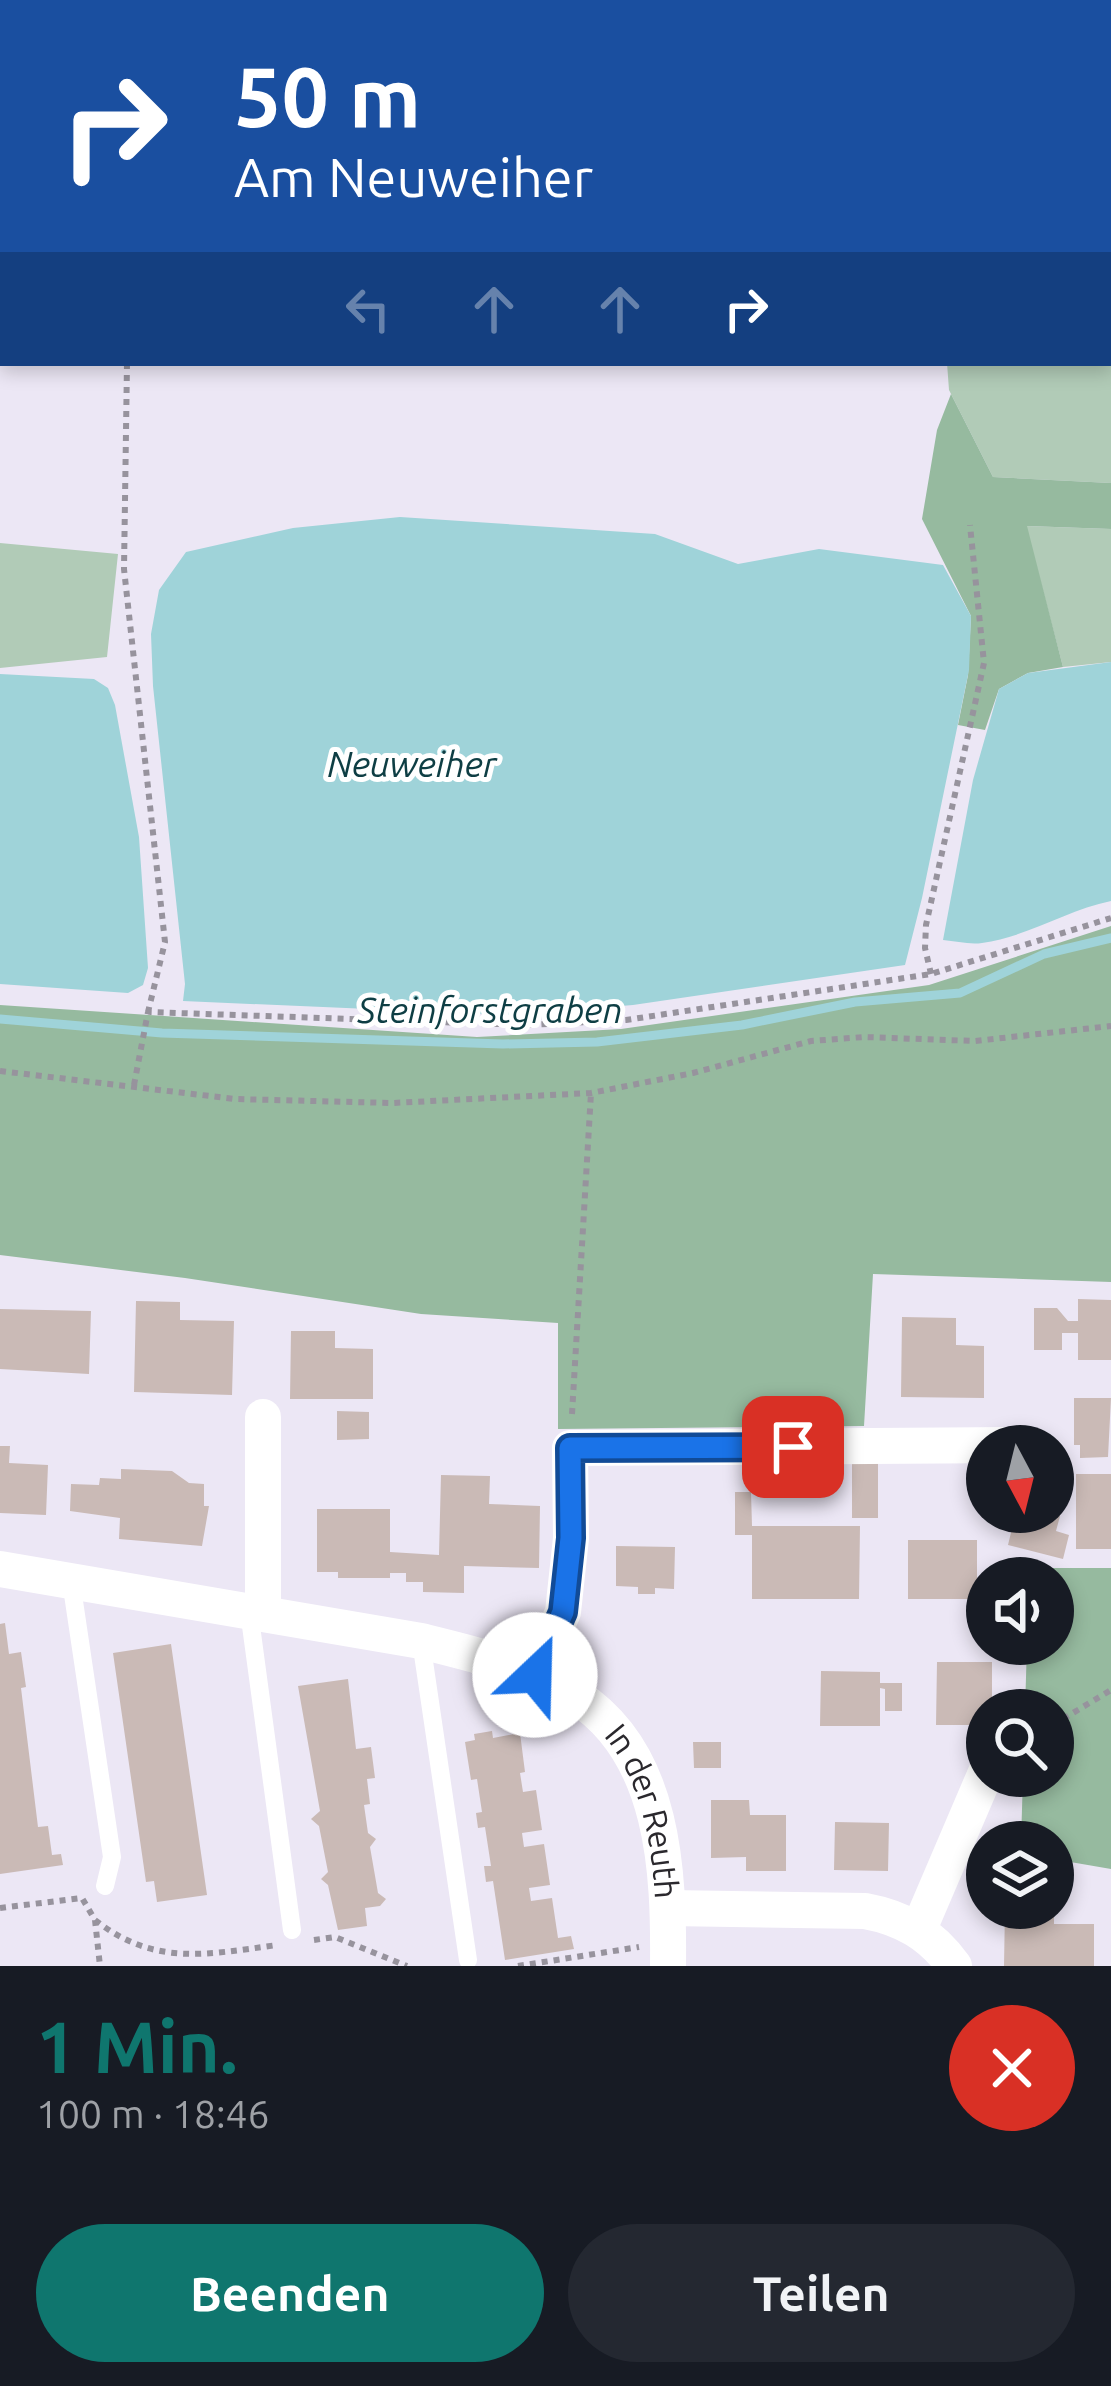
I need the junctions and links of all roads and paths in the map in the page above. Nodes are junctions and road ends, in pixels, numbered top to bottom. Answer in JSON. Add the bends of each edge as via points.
{"nodes":[{"id":1,"x":127,"y":366,"type":"edge"},
{"id":2,"x":970,"y":526,"type":"dead end"},
{"id":3,"x":1111,"y":918,"type":"edge"},
{"id":4,"x":931,"y":974,"type":"junction"},
{"id":5,"x":147,"y":1016,"type":"junction"},
{"id":6,"x":1111,"y":1026,"type":"edge"},
{"id":7,"x":0,"y":1071,"type":"edge"},
{"id":8,"x":134,"y":1085,"type":"junction"},
{"id":9,"x":591,"y":1093,"type":"junction"},
{"id":10,"x":263,"y":1417,"type":"dead end"},
{"id":11,"x":966,"y":1445,"type":"edge"},
{"id":12,"x":570,"y":1448,"type":"junction"},
{"id":13,"x":0,"y":1569,"type":"edge"},
{"id":14,"x":71,"y":1581,"type":"junction"},
{"id":15,"x":256,"y":1612,"type":"junction"},
{"id":16,"x":421,"y":1641,"type":"junction"},
{"id":17,"x":535,"y":1675,"type":"junction"},
{"id":18,"x":1111,"y":1690,"type":"edge"},
{"id":19,"x":1074,"y":1712,"type":"edge"},
{"id":20,"x":975,"y":1797,"type":"edge"},
{"id":21,"x":105,"y":1886,"type":"dead end"},
{"id":22,"x":0,"y":1907,"type":"edge"},
{"id":23,"x":95,"y":1920,"type":"junction"},
{"id":24,"x":919,"y":1929,"type":"junction"},
{"id":25,"x":292,"y":1930,"type":"dead end"},
{"id":26,"x":668,"y":1939,"type":"edge"},
{"id":27,"x":467,"y":1960,"type":"dead end"},
{"id":28,"x":100,"y":1966,"type":"edge"},
{"id":29,"x":407,"y":1966,"type":"edge"},
{"id":30,"x":518,"y":1966,"type":"edge"},
{"id":31,"x":954,"y":1966,"type":"edge"}],
"edges":[{"from":1,"to":5,"type":"path","via":[[124,569],[165,941]]},
{"from":2,"to":4,"type":"path","via":[[984,663],[926,925]]},
{"from":3,"to":4,"type":"path"},
{"from":4,"to":5,"type":"path","via":[[626,1020]]},
{"from":5,"to":8,"type":"path"},
{"from":6,"to":9,"type":"path","via":[[975,1041],[811,1041]]},
{"from":7,"to":8,"type":"path"},
{"from":8,"to":9,"type":"path","via":[[235,1099],[392,1103]]},
{"from":9,"to":12,"type":"path"},
{"from":10,"to":15,"type":"street"},
{"from":11,"to":12,"type":"street"},
{"from":12,"to":17,"type":"street","via":[[563,1612]]},
{"from":13,"to":14,"type":"street","name":"In der Reuth"},
{"from":14,"to":15,"type":"street","name":"In der Reuth"},
{"from":14,"to":21,"type":"lane","via":[[112,1857]]},
{"from":15,"to":16,"type":"street","name":"In der Reuth"},
{"from":15,"to":25,"type":"lane"},
{"from":16,"to":17,"type":"street","name":"In der Reuth"},
{"from":16,"to":27,"type":"lane"},
{"from":17,"to":26,"type":"street","name":"In der Reuth","via":[[592,1710],[643,1776],[659,1826]]},
{"from":18,"to":19,"type":"path"},
{"from":20,"to":24,"type":"street"},
{"from":22,"to":23,"type":"path","via":[[82,1898]]},
{"from":23,"to":28,"type":"path"},
{"from":23,"to":29,"type":"path","via":[[115,1940],[155,1957],[335,1937]]},
{"from":24,"to":26,"type":"street","via":[[865,1911]]},
{"from":24,"to":31,"type":"street"},
{"from":26,"to":30,"type":"path"}]}
